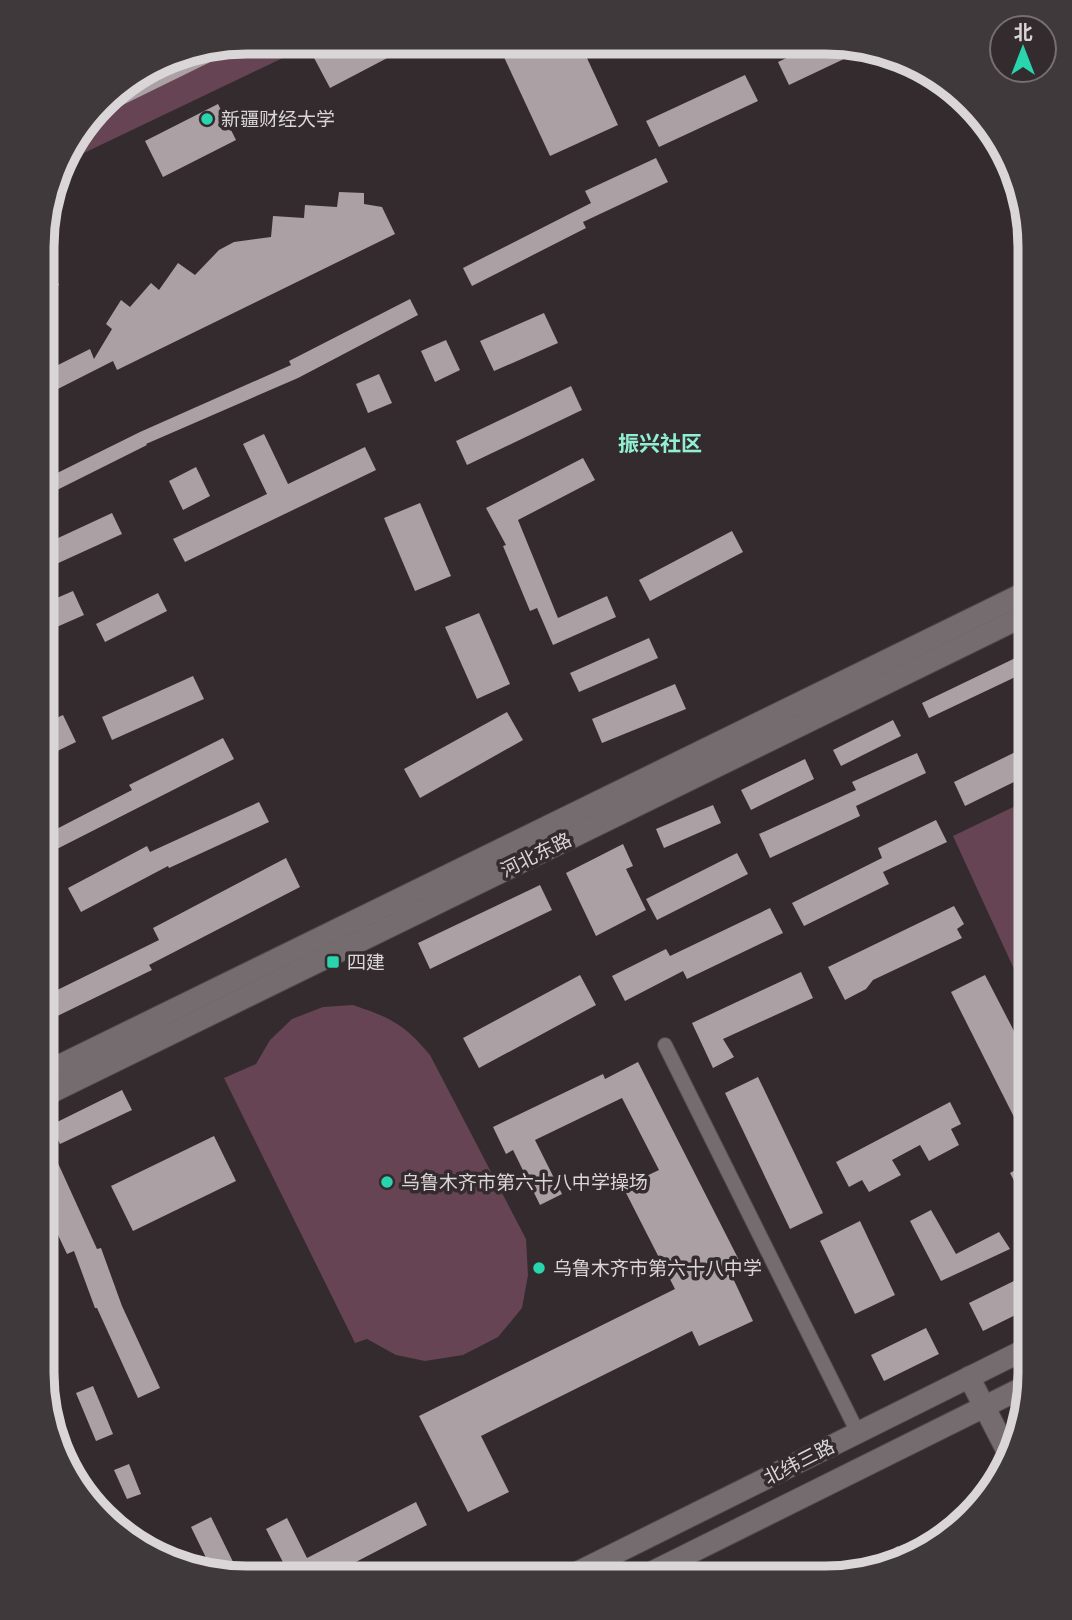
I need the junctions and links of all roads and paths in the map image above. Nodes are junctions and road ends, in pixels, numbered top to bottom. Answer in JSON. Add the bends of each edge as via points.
{"nodes":[{"id":1,"x":1018,"y":596,"type":"edge"},
{"id":2,"x":1018,"y":619,"type":"edge"},
{"id":3,"x":665,"y":1045,"type":"dead end"},
{"id":4,"x":54,"y":1069,"type":"edge"},
{"id":5,"x":54,"y":1091,"type":"edge"},
{"id":6,"x":1017,"y":1353,"type":"edge"},
{"id":7,"x":969,"y":1377,"type":"junction"},
{"id":8,"x":1016,"y":1391,"type":"edge"},
{"id":9,"x":984,"y":1407,"type":"junction"},
{"id":10,"x":858,"y":1433,"type":"junction"},
{"id":11,"x":1004,"y":1445,"type":"edge"},
{"id":12,"x":590,"y":1566,"type":"edge"},
{"id":13,"x":689,"y":1566,"type":"edge"}],
"edges":[{"from":1,"to":4,"type":"main road"},
{"from":2,"to":5,"type":"main road","name":"河北东路"},
{"from":3,"to":10,"type":"street"},
{"from":6,"to":7,"type":"main road","name":"北纬三路"},
{"from":7,"to":9,"type":"main road"},
{"from":7,"to":10,"type":"main road","name":"北纬三路"},
{"from":8,"to":9,"type":"main road","name":"北纬三路"},
{"from":9,"to":11,"type":"main road"},
{"from":9,"to":13,"type":"main road","name":"北纬三路"},
{"from":10,"to":12,"type":"main road","name":"北纬三路"}]}
